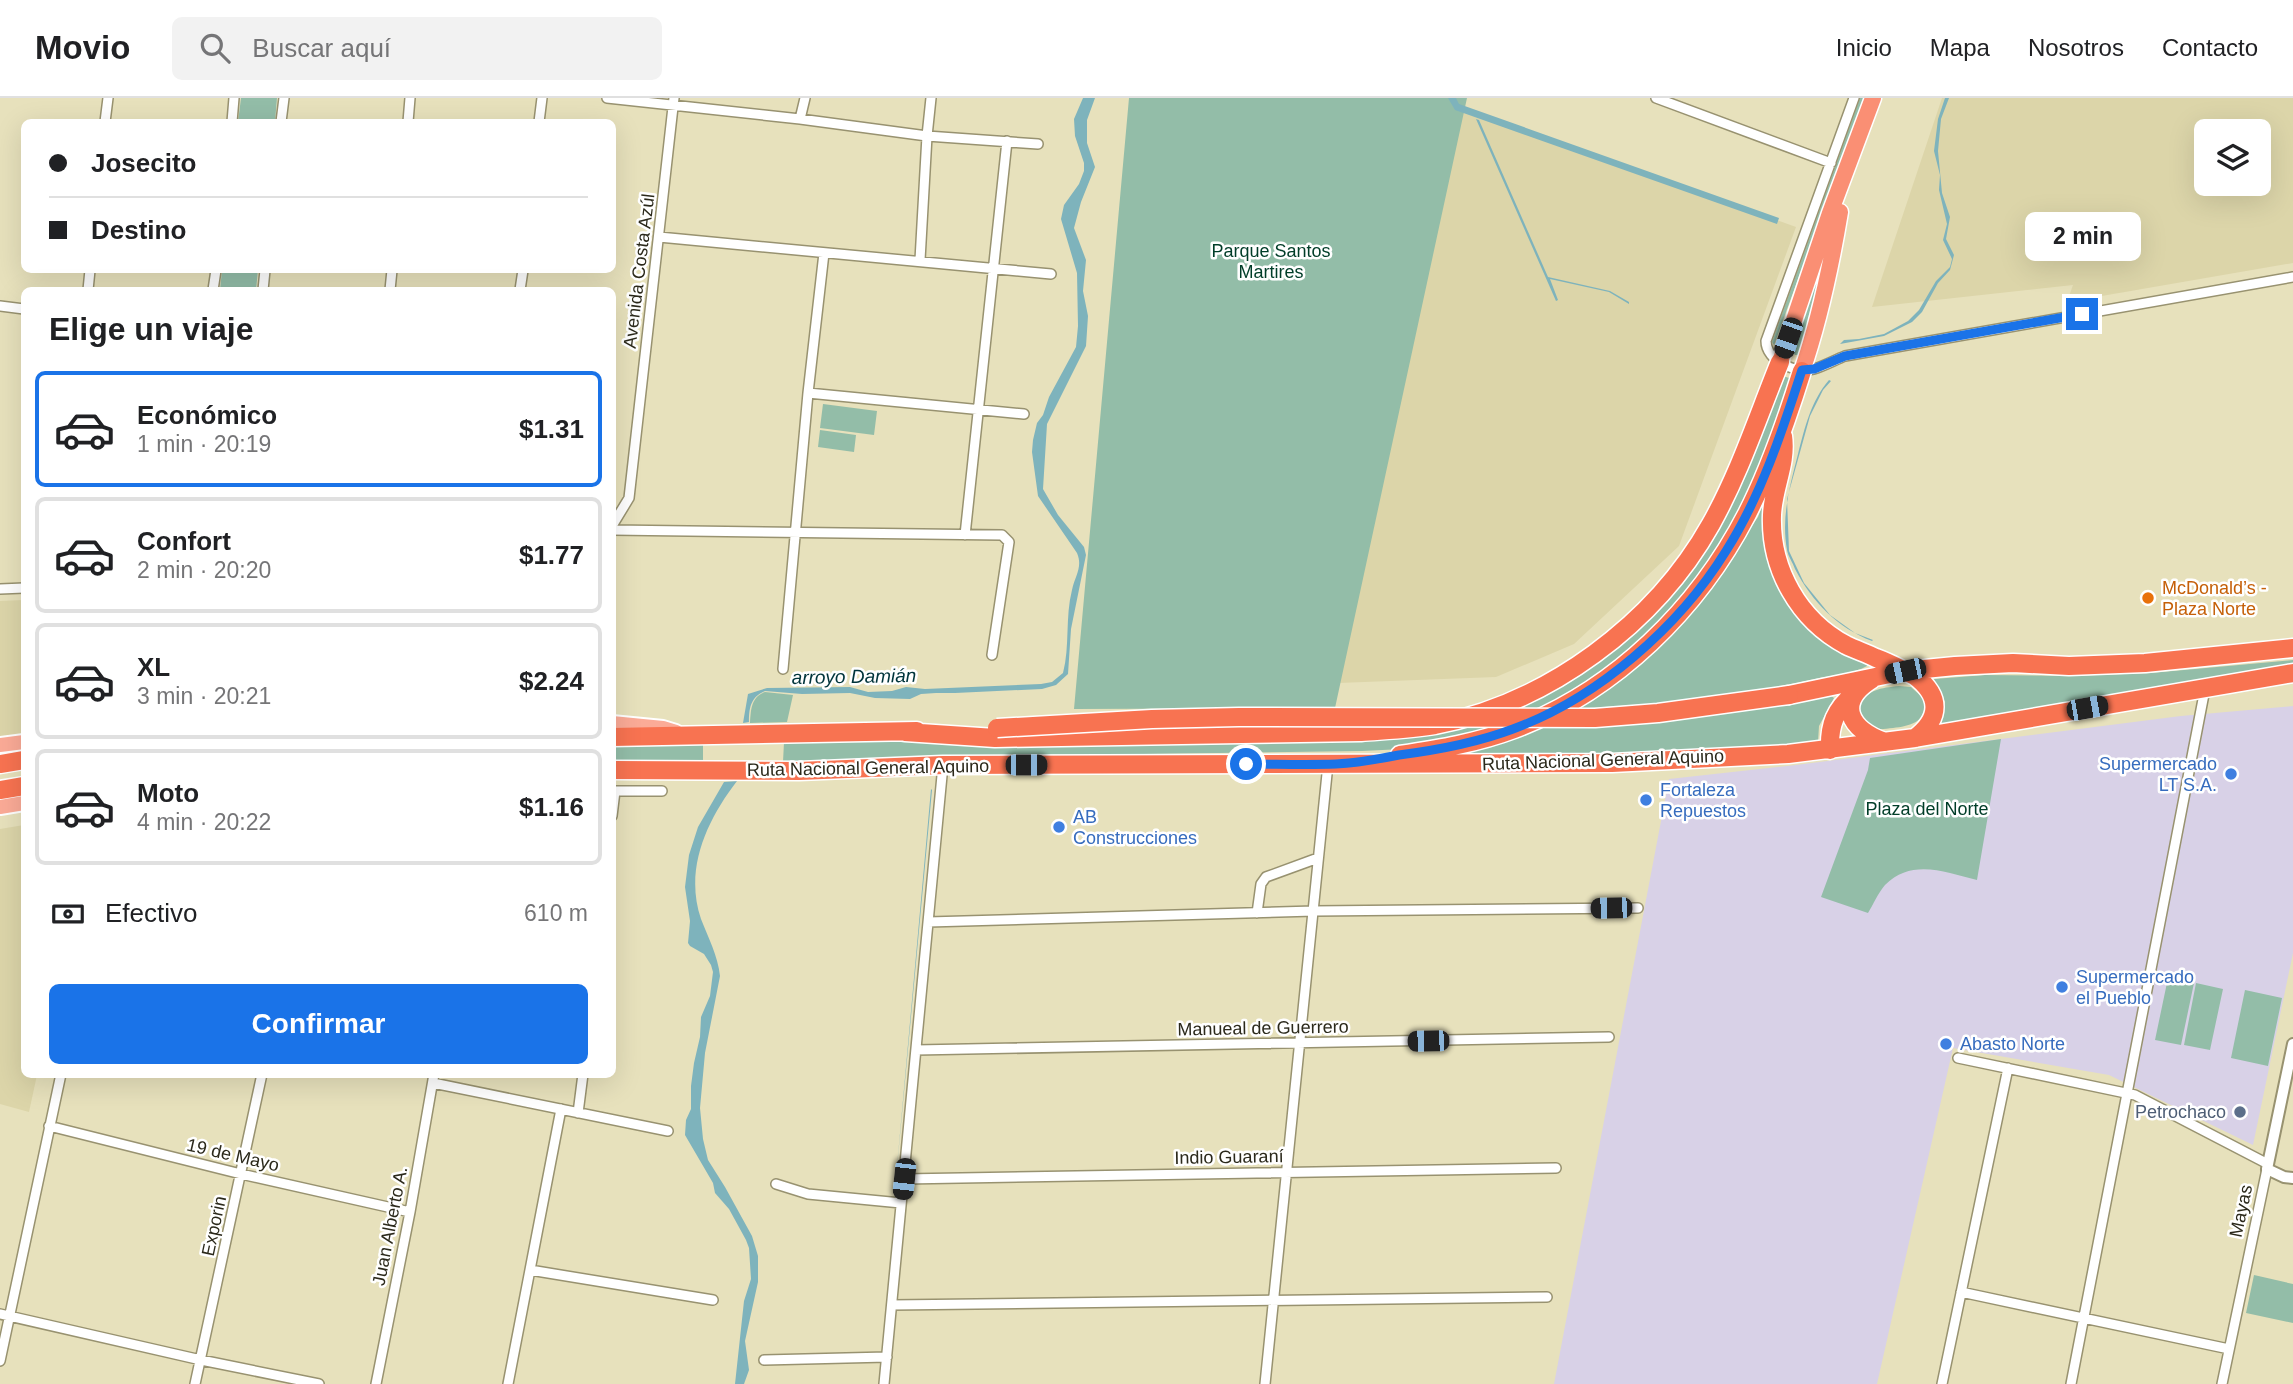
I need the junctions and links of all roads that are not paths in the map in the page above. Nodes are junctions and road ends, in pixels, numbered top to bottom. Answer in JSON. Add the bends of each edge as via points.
{"nodes":[{"id":1,"x":107,"y":98,"type":"edge"},
{"id":2,"x":234,"y":98,"type":"edge"},
{"id":3,"x":284,"y":98,"type":"edge"},
{"id":4,"x":410,"y":98,"type":"edge"},
{"id":5,"x":542,"y":98,"type":"edge"},
{"id":6,"x":607,"y":98,"type":"edge"},
{"id":7,"x":805,"y":98,"type":"edge"},
{"id":8,"x":931,"y":98,"type":"edge"},
{"id":9,"x":1656,"y":98,"type":"edge"},
{"id":10,"x":1854,"y":98,"type":"edge"},
{"id":11,"x":1873,"y":98,"type":"edge"},
{"id":12,"x":674,"y":102,"type":"edge"},
{"id":13,"x":105,"y":119,"type":"edge"},
{"id":14,"x":232,"y":119,"type":"edge"},
{"id":15,"x":281,"y":119,"type":"edge"},
{"id":16,"x":408,"y":119,"type":"edge"},
{"id":17,"x":539,"y":119,"type":"edge"},
{"id":18,"x":800,"y":119,"type":"junction"},
{"id":19,"x":927,"y":136,"type":"junction"},
{"id":20,"x":1007,"y":141,"type":"junction"},
{"id":21,"x":1038,"y":144,"type":"dead end"},
{"id":22,"x":1831,"y":163,"type":"junction"},
{"id":23,"x":1843,"y":181,"type":"junction"},
{"id":24,"x":659,"y":237,"type":"junction"},
{"id":25,"x":824,"y":253,"type":"junction"},
{"id":26,"x":920,"y":260,"type":"junction"},
{"id":27,"x":993,"y":268,"type":"junction"},
{"id":28,"x":1051,"y":274,"type":"dead end"},
{"id":29,"x":2293,"y":277,"type":"edge"},
{"id":30,"x":0,"y":306,"type":"edge"},
{"id":31,"x":21,"y":309,"type":"edge"},
{"id":32,"x":1780,"y":362,"type":"junction"},
{"id":33,"x":1802,"y":370,"type":"junction"},
{"id":34,"x":808,"y":393,"type":"junction"},
{"id":35,"x":978,"y":409,"type":"junction"},
{"id":36,"x":1024,"y":414,"type":"dead end"},
{"id":37,"x":1783,"y":429,"type":"junction"},
{"id":38,"x":616,"y":521,"type":"edge"},
{"id":39,"x":616,"y":528,"type":"edge"},
{"id":40,"x":795,"y":533,"type":"junction"},
{"id":41,"x":965,"y":535,"type":"junction"},
{"id":42,"x":21,"y":588,"type":"edge"},
{"id":43,"x":0,"y":589,"type":"edge"},
{"id":44,"x":2291,"y":650,"type":"edge"},
{"id":45,"x":992,"y":655,"type":"dead end"},
{"id":46,"x":783,"y":669,"type":"dead end"},
{"id":47,"x":1905,"y":671,"type":"junction"},
{"id":48,"x":2293,"y":673,"type":"edge"},
{"id":49,"x":1875,"y":677,"type":"junction"},
{"id":50,"x":2206,"y":687,"type":"junction"},
{"id":51,"x":1857,"y":691,"type":"junction"},
{"id":52,"x":616,"y":723,"type":"edge"},
{"id":53,"x":905,"y":732,"type":"junction"},
{"id":54,"x":688,"y":736,"type":"junction"},
{"id":55,"x":616,"y":737,"type":"edge"},
{"id":56,"x":1915,"y":738,"type":"junction"},
{"id":57,"x":21,"y":742,"type":"edge"},
{"id":58,"x":1885,"y":742,"type":"junction"},
{"id":59,"x":0,"y":745,"type":"edge"},
{"id":60,"x":1830,"y":750,"type":"junction"},
{"id":61,"x":1333,"y":764,"type":"junction"},
{"id":62,"x":943,"y":765,"type":"junction"},
{"id":63,"x":616,"y":770,"type":"edge"},
{"id":64,"x":638,"y":770,"type":"junction"},
{"id":65,"x":616,"y":785,"type":"edge"},
{"id":66,"x":616,"y":787,"type":"edge"},
{"id":67,"x":0,"y":790,"type":"edge"},
{"id":68,"x":21,"y":792,"type":"edge"},
{"id":69,"x":662,"y":792,"type":"dead end"},
{"id":70,"x":21,"y":793,"type":"edge"},
{"id":71,"x":0,"y":807,"type":"edge"},
{"id":72,"x":1318,"y":858,"type":"junction"},
{"id":73,"x":1638,"y":908,"type":"dead end"},
{"id":74,"x":1314,"y":911,"type":"junction"},
{"id":75,"x":1257,"y":912,"type":"junction"},
{"id":76,"x":928,"y":922,"type":"junction"},
{"id":77,"x":1609,"y":1037,"type":"dead end"},
{"id":78,"x":1299,"y":1043,"type":"junction"},
{"id":79,"x":2293,"y":1044,"type":"edge"},
{"id":80,"x":916,"y":1050,"type":"junction"},
{"id":81,"x":1958,"y":1058,"type":"dead end"},
{"id":82,"x":2008,"y":1068,"type":"junction"},
{"id":83,"x":60,"y":1078,"type":"edge"},
{"id":84,"x":261,"y":1078,"type":"edge"},
{"id":85,"x":582,"y":1078,"type":"edge"},
{"id":86,"x":434,"y":1079,"type":"edge"},
{"id":87,"x":2125,"y":1093,"type":"junction"},
{"id":88,"x":561,"y":1109,"type":"junction"},
{"id":89,"x":578,"y":1113,"type":"junction"},
{"id":90,"x":49,"y":1126,"type":"junction"},
{"id":91,"x":668,"y":1131,"type":"dead end"},
{"id":92,"x":2268,"y":1167,"type":"junction"},
{"id":93,"x":1556,"y":1168,"type":"dead end"},
{"id":94,"x":1286,"y":1172,"type":"junction"},
{"id":95,"x":241,"y":1174,"type":"junction"},
{"id":96,"x":2288,"y":1178,"type":"edge"},
{"id":97,"x":904,"y":1179,"type":"junction"},
{"id":98,"x":776,"y":1184,"type":"dead end"},
{"id":99,"x":2293,"y":1186,"type":"edge"},
{"id":100,"x":901,"y":1203,"type":"junction"},
{"id":101,"x":410,"y":1212,"type":"junction"},
{"id":102,"x":530,"y":1270,"type":"junction"},
{"id":103,"x":1961,"y":1292,"type":"junction"},
{"id":104,"x":1546,"y":1297,"type":"dead end"},
{"id":105,"x":713,"y":1300,"type":"dead end"},
{"id":106,"x":1273,"y":1301,"type":"junction"},
{"id":107,"x":892,"y":1305,"type":"junction"},
{"id":108,"x":5,"y":1315,"type":"edge"},
{"id":109,"x":2083,"y":1318,"type":"junction"},
{"id":110,"x":2229,"y":1349,"type":"junction"},
{"id":111,"x":887,"y":1357,"type":"junction"},
{"id":112,"x":201,"y":1360,"type":"junction"},
{"id":113,"x":764,"y":1360,"type":"dead end"},
{"id":114,"x":0,"y":1361,"type":"edge"},
{"id":115,"x":195,"y":1384,"type":"edge"},
{"id":116,"x":319,"y":1384,"type":"edge"},
{"id":117,"x":376,"y":1384,"type":"edge"},
{"id":118,"x":508,"y":1384,"type":"edge"},
{"id":119,"x":884,"y":1384,"type":"edge"},
{"id":120,"x":1265,"y":1384,"type":"edge"},
{"id":121,"x":1942,"y":1384,"type":"edge"},
{"id":122,"x":2071,"y":1384,"type":"edge"},
{"id":123,"x":2222,"y":1384,"type":"edge"}],
"edges":[{"from":1,"to":13,"type":"street"},
{"from":2,"to":14,"type":"street"},
{"from":3,"to":15,"type":"street"},
{"from":4,"to":16,"type":"street"},
{"from":5,"to":17,"type":"street"},
{"from":6,"to":12,"type":"street"},
{"from":7,"to":18,"type":"street"},
{"from":8,"to":19,"type":"street"},
{"from":9,"to":22,"type":"street"},
{"from":10,"to":22,"type":"street"},
{"from":11,"to":23,"type":"highway"},
{"from":12,"to":18,"type":"street"},
{"from":12,"to":24,"type":"street","name":"Avenida Costa Azúl"},
{"from":18,"to":19,"type":"street"},
{"from":19,"to":20,"type":"street"},
{"from":19,"to":26,"type":"street"},
{"from":20,"to":21,"type":"street"},
{"from":20,"to":27,"type":"street"},
{"from":22,"to":32,"type":"street","via":[[1766,341],[1770,355]]},
{"from":23,"to":32,"type":"highway"},
{"from":23,"to":33,"type":"highway","via":[[1833,256]]},
{"from":24,"to":25,"type":"street"},
{"from":24,"to":38,"type":"street","name":"Avenida Costa Azúl","via":[[629,498]]},
{"from":25,"to":26,"type":"street"},
{"from":25,"to":34,"type":"street"},
{"from":26,"to":27,"type":"street"},
{"from":27,"to":28,"type":"street"},
{"from":27,"to":35,"type":"street"},
{"from":29,"to":33,"type":"street","via":[[1845,356]]},
{"from":30,"to":31,"type":"street"},
{"from":32,"to":33,"type":"street"},
{"from":32,"to":53,"type":"highway","via":[[1726,495],[1701,542],[1671,582],[1604,647],[1508,702],[1436,724],[1361,732],[995,738]]},
{"from":33,"to":37,"type":"highway"},
{"from":34,"to":35,"type":"street"},
{"from":34,"to":40,"type":"street"},
{"from":35,"to":36,"type":"street"},
{"from":35,"to":41,"type":"street"},
{"from":37,"to":47,"type":"highway","via":[[1786,451],[1772,513],[1772,535],[1788,587],[1805,612],[1832,636]]},
{"from":37,"to":61,"type":"highway","via":[[1726,551],[1678,616],[1618,669],[1558,708],[1513,730],[1451,748]]},
{"from":39,"to":40,"type":"street"},
{"from":40,"to":41,"type":"street"},
{"from":40,"to":46,"type":"street"},
{"from":41,"to":45,"type":"street","via":[[1002,535],[1009,542]]},
{"from":42,"to":43,"type":"street"},
{"from":44,"to":47,"type":"highway","name":"Ruta Nacional General Aquino","via":[[2145,663],[2013,663]]},
{"from":47,"to":49,"type":"highway","name":"Ruta Nacional General Aquino"},
{"from":47,"to":56,"type":"highway","via":[[1926,684],[1936,708],[1925,731]]},
{"from":48,"to":50,"type":"highway","name":"Ruta Nacional General Aquino"},
{"from":49,"to":51,"type":"highway"},
{"from":49,"to":53,"type":"highway","name":"Ruta Nacional General Aquino","bridge":true,"via":[[1789,695],[1595,718],[1239,717]]},
{"from":50,"to":56,"type":"highway","name":"Ruta Nacional General Aquino"},
{"from":50,"to":87,"type":"street"},
{"from":51,"to":58,"type":"highway","via":[[1851,703],[1853,721],[1868,736]]},
{"from":51,"to":60,"type":"highway","via":[[1832,723]]},
{"from":52,"to":54,"type":"main road","via":[[663,728]]},
{"from":53,"to":54,"type":"highway","name":"Ruta Nacional General Aquino"},
{"from":54,"to":55,"type":"highway","name":"Ruta Nacional General Aquino"},
{"from":56,"to":58,"type":"highway","name":"Ruta Nacional General Aquino"},
{"from":57,"to":59,"type":"main road"},
{"from":58,"to":60,"type":"highway","name":"Ruta Nacional General Aquino"},
{"from":60,"to":61,"type":"highway","name":"Ruta Nacional General Aquino","via":[[1612,763]]},
{"from":61,"to":62,"type":"highway","name":"Ruta Nacional General Aquino"},
{"from":61,"to":72,"type":"street"},
{"from":62,"to":64,"type":"highway","name":"Ruta Nacional General Aquino","via":[[799,771]]},
{"from":62,"to":76,"type":"street"},
{"from":63,"to":64,"type":"highway","name":"Ruta Nacional General Aquino"},
{"from":64,"to":65,"type":"highway"},
{"from":66,"to":69,"type":"street"},
{"from":67,"to":68,"type":"highway"},
{"from":70,"to":71,"type":"main road"},
{"from":72,"to":74,"type":"street"},
{"from":72,"to":75,"type":"street","via":[[1266,877]]},
{"from":73,"to":74,"type":"street"},
{"from":74,"to":75,"type":"street"},
{"from":74,"to":78,"type":"street"},
{"from":75,"to":76,"type":"street"},
{"from":76,"to":80,"type":"street"},
{"from":77,"to":78,"type":"street","name":"Manueal de Guerrero"},
{"from":78,"to":80,"type":"street","name":"Manueal de Guerrero"},
{"from":78,"to":94,"type":"street"},
{"from":79,"to":92,"type":"street","name":"Mayas"},
{"from":80,"to":97,"type":"street"},
{"from":81,"to":82,"type":"street"},
{"from":82,"to":87,"type":"street"},
{"from":82,"to":103,"type":"street"},
{"from":83,"to":90,"type":"street"},
{"from":84,"to":95,"type":"street","name":"Exporin"},
{"from":85,"to":89,"type":"street"},
{"from":86,"to":88,"type":"street"},
{"from":86,"to":101,"type":"street","name":"Juan Alberto A."},
{"from":87,"to":92,"type":"street"},
{"from":87,"to":109,"type":"street"},
{"from":88,"to":89,"type":"street"},
{"from":88,"to":102,"type":"street"},
{"from":89,"to":91,"type":"street"},
{"from":90,"to":95,"type":"street","name":"19 de Mayo"},
{"from":90,"to":108,"type":"street"},
{"from":92,"to":96,"type":"street"},
{"from":92,"to":110,"type":"street","name":"Mayas"},
{"from":93,"to":94,"type":"street","name":"Indio Guaraní"},
{"from":94,"to":97,"type":"street","name":"Indio Guaraní"},
{"from":94,"to":106,"type":"street"},
{"from":95,"to":101,"type":"street","name":"19 de Mayo"},
{"from":95,"to":112,"type":"street","name":"Exporin"},
{"from":96,"to":99,"type":"street"},
{"from":97,"to":100,"type":"street"},
{"from":98,"to":100,"type":"street","via":[[808,1194]]},
{"from":100,"to":107,"type":"street"},
{"from":101,"to":117,"type":"street","name":"Juan Alberto A."},
{"from":102,"to":105,"type":"street"},
{"from":102,"to":118,"type":"street"},
{"from":103,"to":109,"type":"street"},
{"from":103,"to":121,"type":"street"},
{"from":104,"to":106,"type":"street"},
{"from":106,"to":107,"type":"street"},
{"from":106,"to":120,"type":"street"},
{"from":107,"to":111,"type":"street"},
{"from":108,"to":112,"type":"street"},
{"from":108,"to":114,"type":"street"},
{"from":109,"to":110,"type":"street"},
{"from":109,"to":122,"type":"street"},
{"from":110,"to":123,"type":"street","name":"Mayas"},
{"from":111,"to":113,"type":"street"},
{"from":111,"to":119,"type":"street"},
{"from":112,"to":115,"type":"street","name":"Exporin"},
{"from":112,"to":116,"type":"street"}]}
